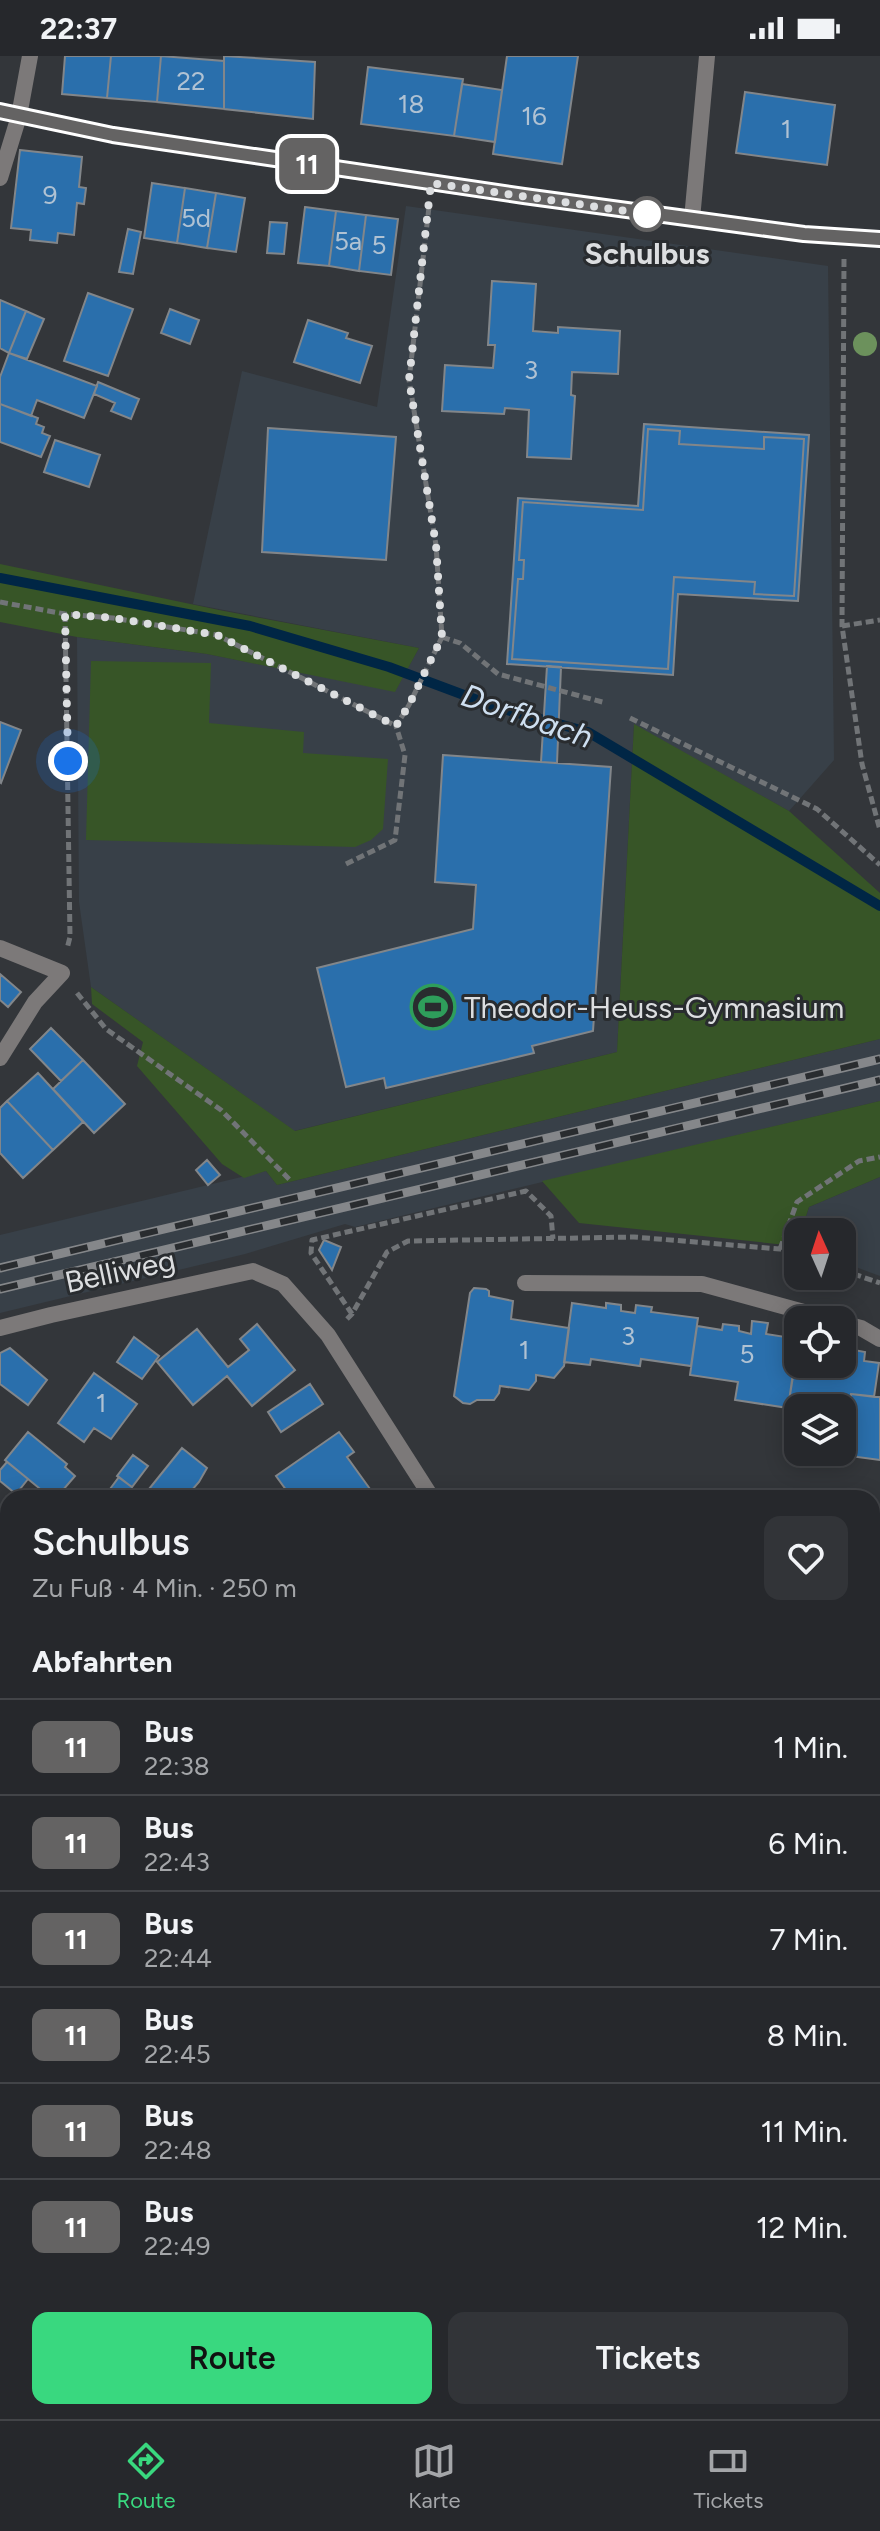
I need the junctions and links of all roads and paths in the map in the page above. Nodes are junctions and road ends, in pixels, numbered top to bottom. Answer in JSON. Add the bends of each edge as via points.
{"nodes":[{"id":1,"x":30,"y":56,"type":"edge"},
{"id":2,"x":707,"y":56,"type":"edge"},
{"id":3,"x":0,"y":111,"type":"edge"},
{"id":4,"x":19,"y":116,"type":"junction"},
{"id":5,"x":0,"y":178,"type":"edge"},
{"id":6,"x":431,"y":183,"type":"junction"},
{"id":7,"x":692,"y":219,"type":"junction"},
{"id":8,"x":844,"y":237,"type":"junction"},
{"id":9,"x":880,"y":239,"type":"edge"},
{"id":10,"x":0,"y":602,"type":"edge"},
{"id":11,"x":65,"y":614,"type":"junction"},
{"id":12,"x":880,"y":620,"type":"edge"},
{"id":13,"x":842,"y":626,"type":"junction"},
{"id":14,"x":442,"y":637,"type":"junction"},
{"id":15,"x":606,"y":703,"type":"dead end"},
{"id":16,"x":630,"y":718,"type":"dead end"},
{"id":17,"x":396,"y":726,"type":"junction"},
{"id":18,"x":880,"y":830,"type":"edge"},
{"id":19,"x":346,"y":864,"type":"dead end"},
{"id":20,"x":880,"y":865,"type":"edge"},
{"id":21,"x":0,"y":948,"type":"edge"},
{"id":22,"x":62,"y":973,"type":"junction"},
{"id":23,"x":0,"y":1058,"type":"edge"},
{"id":24,"x":880,"y":1157,"type":"edge"},
{"id":25,"x":291,"y":1181,"type":"dead end"},
{"id":26,"x":553,"y":1239,"type":"junction"},
{"id":27,"x":780,"y":1249,"type":"junction"},
{"id":28,"x":784,"y":1250,"type":"edge"},
{"id":29,"x":856,"y":1275,"type":"edge"},
{"id":30,"x":525,"y":1283,"type":"dead end"},
{"id":31,"x":880,"y":1283,"type":"edge"},
{"id":32,"x":784,"y":1307,"type":"edge"},
{"id":33,"x":856,"y":1327,"type":"edge"},
{"id":34,"x":0,"y":1328,"type":"edge"},
{"id":35,"x":880,"y":1339,"type":"edge"},
{"id":36,"x":427,"y":1490,"type":"edge"}],
"edges":[{"from":1,"to":4,"type":"street"},
{"from":2,"to":7,"type":"street"},
{"from":3,"to":4,"type":"street"},
{"from":4,"to":5,"type":"street"},
{"from":4,"to":6,"type":"street"},
{"from":6,"to":7,"type":"street"},
{"from":6,"to":14,"type":"path","via":[[409,380],[436,545]]},
{"from":7,"to":8,"type":"street"},
{"from":8,"to":9,"type":"street"},
{"from":8,"to":13,"type":"path"},
{"from":10,"to":11,"type":"path"},
{"from":11,"to":17,"type":"path","via":[[217,635]]},
{"from":11,"to":22,"type":"path","via":[[70,937]]},
{"from":12,"to":13,"type":"path"},
{"from":13,"to":18,"type":"path","via":[[862,764]]},
{"from":14,"to":15,"type":"path","via":[[460,643],[498,674]]},
{"from":14,"to":17,"type":"path"},
{"from":16,"to":20,"type":"path","via":[[817,809]]},
{"from":17,"to":19,"type":"path","via":[[405,755],[395,840]]},
{"from":21,"to":22,"type":"street"},
{"from":22,"to":23,"type":"street","via":[[35,1002]]},
{"from":22,"to":25,"type":"path","via":[[106,1029],[221,1110]]},
{"from":24,"to":27,"type":"path","via":[[859,1161],[797,1202]]},
{"from":26,"to":26,"type":"path","via":[[551,1216],[526,1191],[312,1240],[311,1253],[352,1314],[387,1252],[408,1241]]},
{"from":26,"to":27,"type":"path","via":[[634,1237]]},
{"from":27,"to":28,"type":"path"},
{"from":29,"to":31,"type":"path"},
{"from":30,"to":32,"type":"street","via":[[702,1284]]},
{"from":33,"to":35,"type":"street"},
{"from":34,"to":36,"type":"street","name":"Belliweg","via":[[253,1271],[283,1284],[328,1335]]}]}
